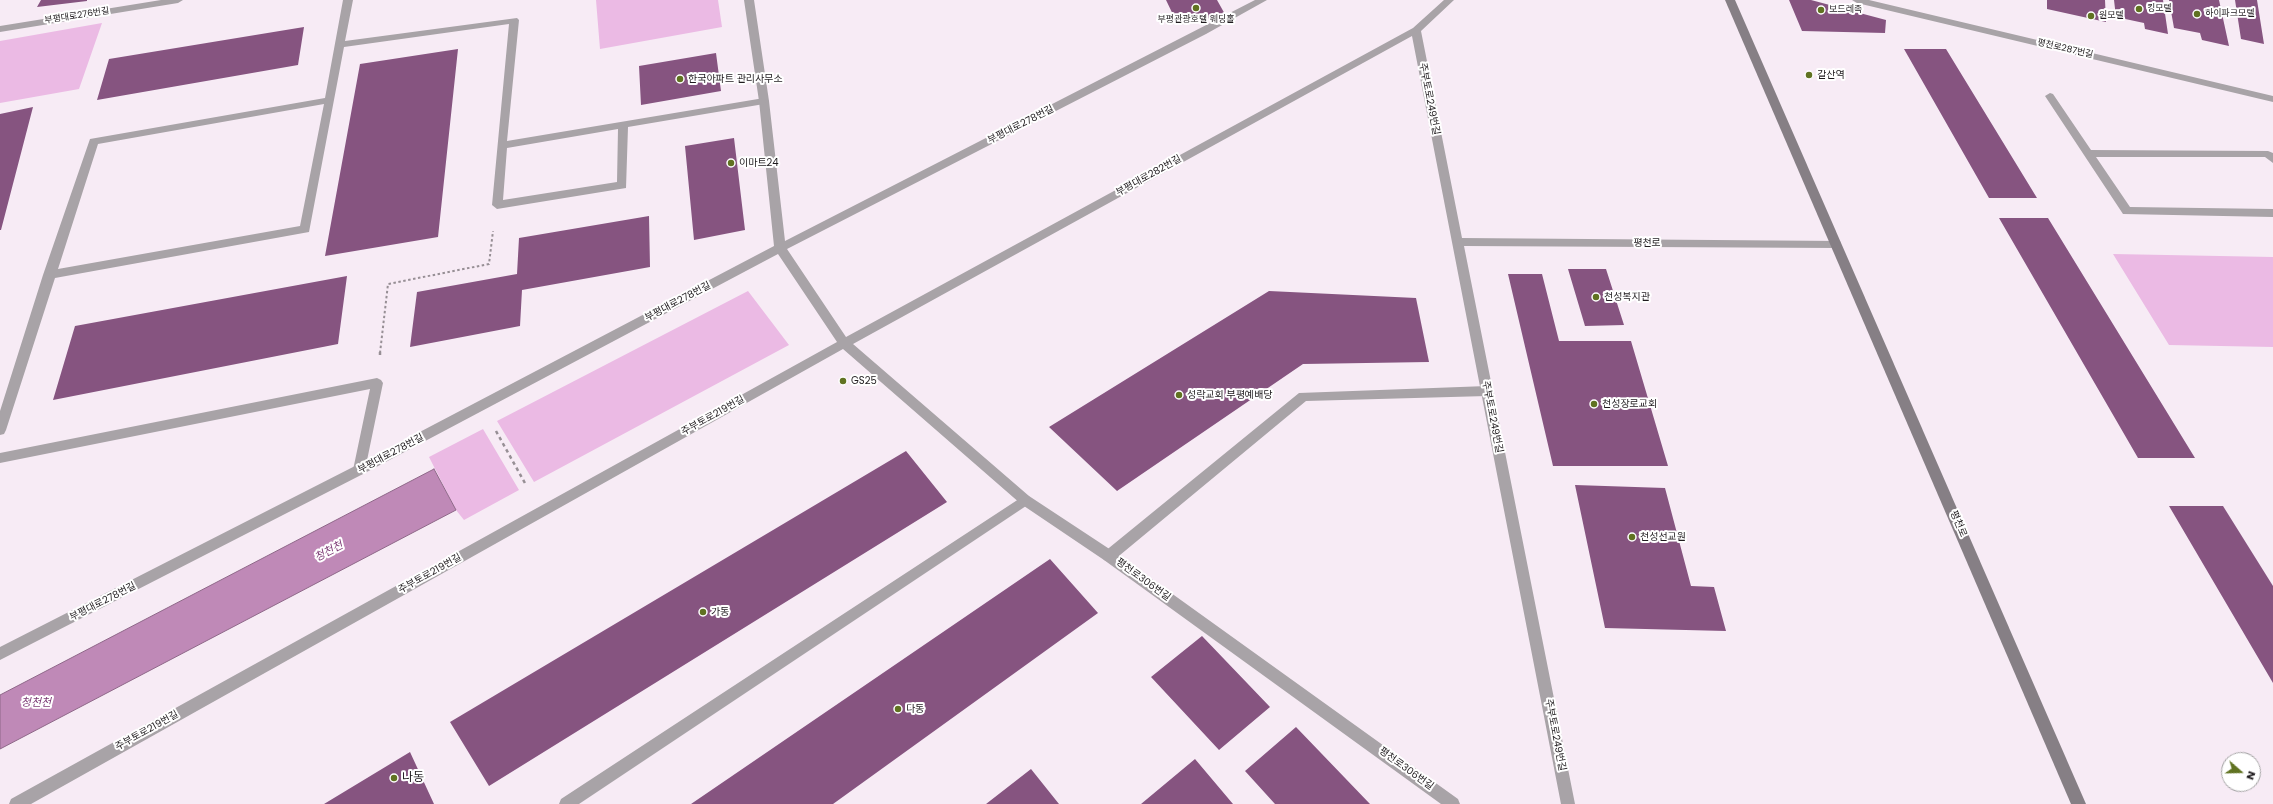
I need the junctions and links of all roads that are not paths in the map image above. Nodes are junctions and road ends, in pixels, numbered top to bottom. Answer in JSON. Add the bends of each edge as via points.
{"nodes":[{"id":1,"x":178,"y":0,"type":"edge"},
{"id":2,"x":348,"y":0,"type":"edge"},
{"id":3,"x":749,"y":0,"type":"edge"},
{"id":4,"x":1262,"y":0,"type":"edge"},
{"id":5,"x":1449,"y":0,"type":"edge"},
{"id":6,"x":1730,"y":0,"type":"edge"},
{"id":7,"x":1857,"y":0,"type":"edge"},
{"id":8,"x":0,"y":29,"type":"edge"},
{"id":9,"x":1416,"y":30,"type":"junction"},
{"id":10,"x":340,"y":45,"type":"junction"},
{"id":11,"x":2050,"y":96,"type":"dead end"},
{"id":12,"x":2273,"y":99,"type":"edge"},
{"id":13,"x":328,"y":100,"type":"junction"},
{"id":14,"x":764,"y":101,"type":"junction"},
{"id":15,"x":623,"y":126,"type":"junction"},
{"id":16,"x":502,"y":145,"type":"junction"},
{"id":17,"x":2089,"y":153,"type":"junction"},
{"id":18,"x":2273,"y":160,"type":"edge"},
{"id":19,"x":2273,"y":213,"type":"edge"},
{"id":20,"x":1457,"y":242,"type":"junction"},
{"id":21,"x":1836,"y":244,"type":"junction"},
{"id":22,"x":780,"y":248,"type":"junction"},
{"id":23,"x":49,"y":275,"type":"junction"},
{"id":24,"x":844,"y":343,"type":"junction"},
{"id":25,"x":1487,"y":391,"type":"junction"},
{"id":26,"x":0,"y":430,"type":"edge"},
{"id":27,"x":0,"y":458,"type":"edge"},
{"id":28,"x":359,"y":470,"type":"junction"},
{"id":29,"x":1025,"y":500,"type":"junction"},
{"id":30,"x":1109,"y":556,"type":"junction"},
{"id":31,"x":0,"y":654,"type":"edge"},
{"id":32,"x":16,"y":804,"type":"edge"},
{"id":33,"x":566,"y":804,"type":"edge"},
{"id":34,"x":1453,"y":804,"type":"edge"},
{"id":35,"x":1568,"y":804,"type":"edge"},
{"id":36,"x":2079,"y":804,"type":"edge"}],
"edges":[{"from":1,"to":8,"type":"street","name":"부평대로276번길"},
{"from":2,"to":10,"type":"street"},
{"from":3,"to":14,"type":"street"},
{"from":4,"to":22,"type":"street","name":"부평대로278번길"},
{"from":5,"to":9,"type":"street","name":"부평대로282번길"},
{"from":6,"to":21,"type":"main road","name":"평천로"},
{"from":7,"to":12,"type":"street","name":"평천로287번길"},
{"from":9,"to":20,"type":"street","name":"주부토로249번길"},
{"from":9,"to":24,"type":"street","name":"부평대로282번길"},
{"from":10,"to":13,"type":"street"},
{"from":10,"to":16,"type":"street","via":[[514,20]]},
{"from":11,"to":17,"type":"street"},
{"from":13,"to":23,"type":"street","via":[[94,141]]},
{"from":13,"to":23,"type":"street","via":[[305,229]]},
{"from":14,"to":15,"type":"street"},
{"from":14,"to":22,"type":"street"},
{"from":15,"to":16,"type":"street"},
{"from":15,"to":16,"type":"street","via":[[622,185],[497,205]]},
{"from":17,"to":18,"type":"street","via":[[2268,154]]},
{"from":17,"to":19,"type":"street","via":[[2128,211]]},
{"from":20,"to":21,"type":"street","name":"평천로"},
{"from":20,"to":25,"type":"street","name":"주부토로249번길"},
{"from":21,"to":36,"type":"main road","name":"평천로"},
{"from":22,"to":24,"type":"street","name":"평천로306번길"},
{"from":22,"to":28,"type":"street","name":"부평대로278번길"},
{"from":23,"to":26,"type":"street"},
{"from":24,"to":29,"type":"street","name":"평천로306번길"},
{"from":24,"to":32,"type":"street","name":"주부토로219번길"},
{"from":25,"to":30,"type":"street","via":[[1304,396]]},
{"from":25,"to":35,"type":"street","name":"주부토로249번길"},
{"from":27,"to":28,"type":"street","via":[[377,383]]},
{"from":28,"to":31,"type":"street","name":"부평대로278번길"},
{"from":29,"to":30,"type":"street","name":"평천로306번길"},
{"from":29,"to":33,"type":"street"},
{"from":30,"to":34,"type":"street","name":"평천로306번길"}]}
